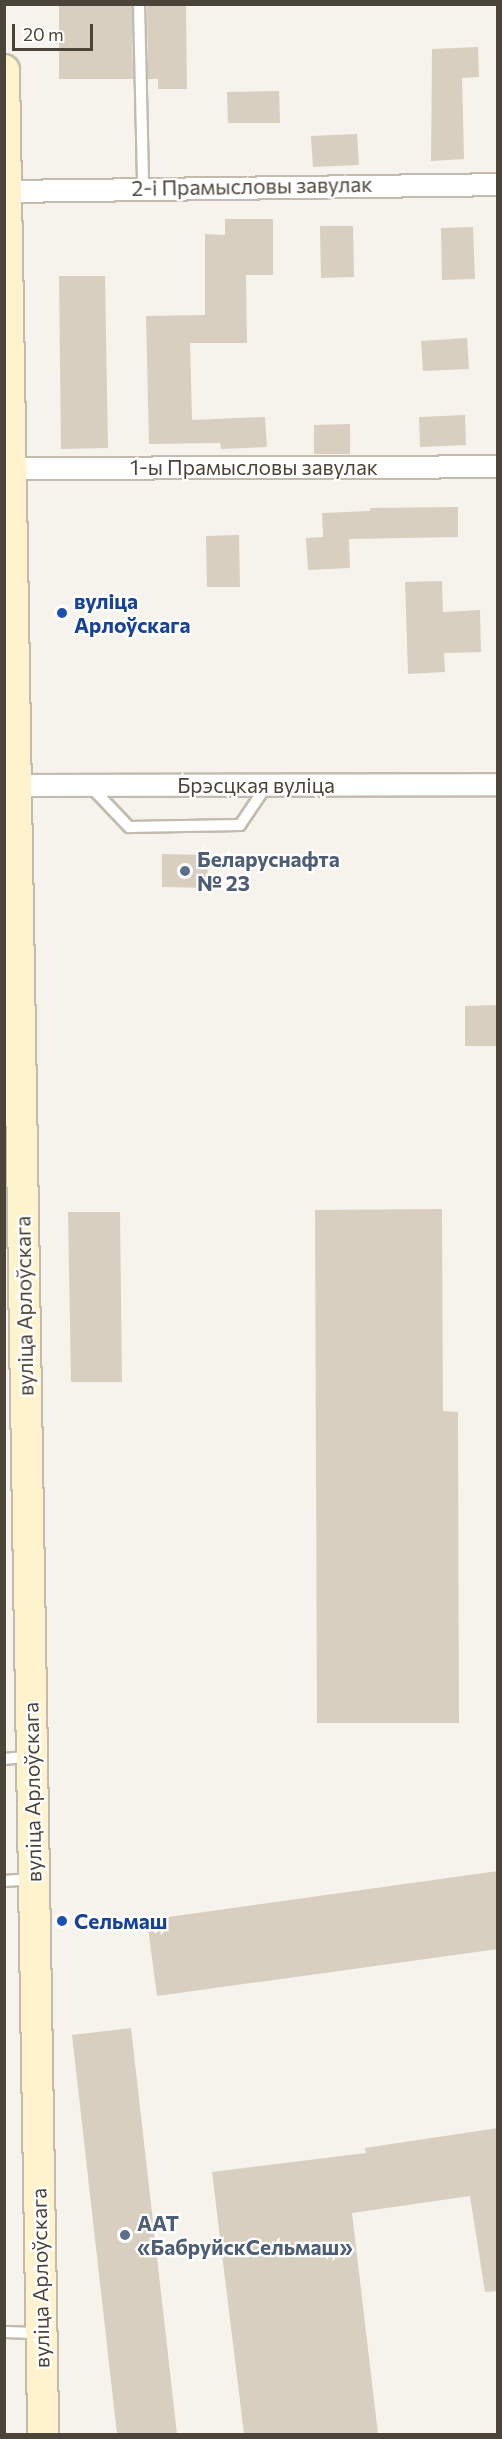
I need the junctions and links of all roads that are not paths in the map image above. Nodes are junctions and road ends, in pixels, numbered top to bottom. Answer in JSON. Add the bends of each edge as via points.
{"nodes":[{"id":1,"x":139,"y":4,"type":"edge"},
{"id":2,"x":4,"y":70,"type":"edge"},
{"id":3,"x":498,"y":184,"type":"edge"},
{"id":4,"x":143,"y":186,"type":"junction"},
{"id":5,"x":7,"y":191,"type":"junction"},
{"id":6,"x":6,"y":223,"type":"edge"},
{"id":7,"x":8,"y":438,"type":"edge"},
{"id":8,"x":498,"y":466,"type":"edge"},
{"id":9,"x":11,"y":468,"type":"junction"},
{"id":10,"x":498,"y":784,"type":"edge"},
{"id":11,"x":15,"y":785,"type":"junction"},
{"id":12,"x":90,"y":785,"type":"junction"},
{"id":13,"x":267,"y":785,"type":"junction"},
{"id":14,"x":18,"y":1758,"type":"edge"},
{"id":15,"x":19,"y":1880,"type":"edge"},
{"id":16,"x":4,"y":2332,"type":"edge"},
{"id":17,"x":41,"y":2333,"type":"junction"},
{"id":18,"x":43,"y":2434,"type":"edge"}],
"edges":[{"from":1,"to":4,"type":"lane"},
{"from":2,"to":5,"type":"street","name":"вуліца Арлоўскага"},
{"from":3,"to":4,"type":"street","name":"2-і Прамысловы завулак"},
{"from":4,"to":5,"type":"street","name":"2-і Прамысловы завулак"},
{"from":5,"to":6,"type":"street","name":"вуліца Арлоўскага"},
{"from":6,"to":7,"type":"street","name":"вуліца Арлоўскага"},
{"from":7,"to":9,"type":"street","name":"вуліца Арлоўскага"},
{"from":8,"to":9,"type":"street","name":"1-ы Прамысловы завулак"},
{"from":9,"to":11,"type":"street","name":"вуліца Арлоўскага"},
{"from":10,"to":13,"type":"street","name":"Брэсцкая вуліца"},
{"from":11,"to":12,"type":"street","name":"Брэсцкая вуліца"},
{"from":11,"to":14,"type":"street","name":"вуліца Арлоўскага"},
{"from":12,"to":13,"type":"street","name":"Брэсцкая вуліца"},
{"from":12,"to":13,"type":"lane","via":[[129,827],[240,825]]},
{"from":14,"to":15,"type":"street","name":"вуліца Арлоўскага"},
{"from":15,"to":17,"type":"street","name":"вуліца Арлоўскага"},
{"from":16,"to":17,"type":"lane"},
{"from":17,"to":18,"type":"street","name":"вуліца Арлоўскага"}]}
